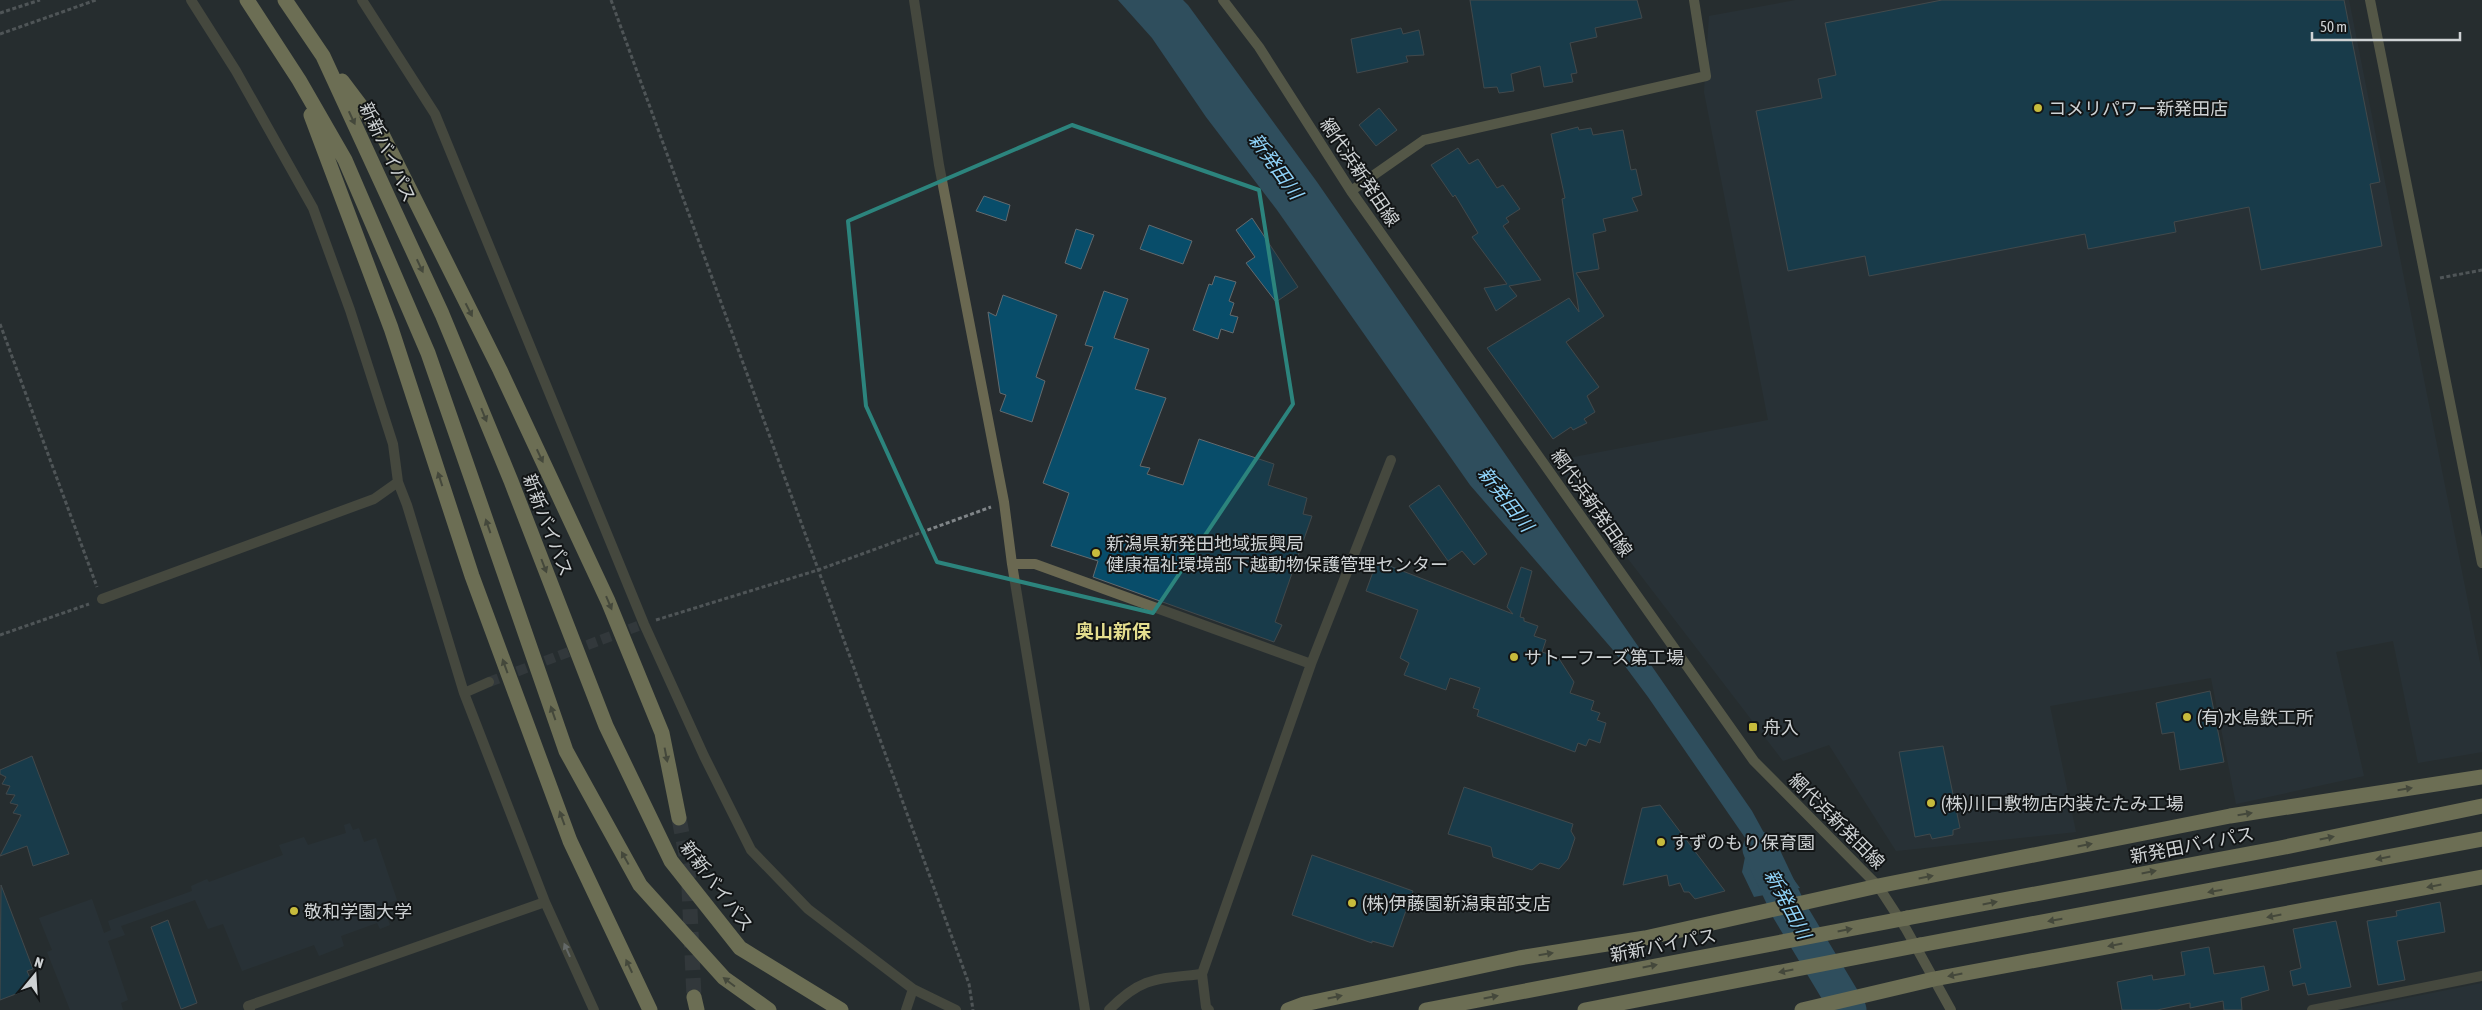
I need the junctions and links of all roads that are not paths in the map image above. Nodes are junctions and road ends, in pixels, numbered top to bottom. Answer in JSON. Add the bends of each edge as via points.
{"nodes":[{"id":1,"x":191,"y":0,"type":"edge"},
{"id":2,"x":285,"y":0,"type":"edge"},
{"id":3,"x":362,"y":0,"type":"edge"},
{"id":4,"x":914,"y":0,"type":"edge"},
{"id":5,"x":1223,"y":0,"type":"edge"},
{"id":6,"x":1694,"y":0,"type":"edge"},
{"id":7,"x":2370,"y":0,"type":"edge"},
{"id":8,"x":250,"y":5,"type":"edge"},
{"id":9,"x":323,"y":56,"type":"junction"},
{"id":10,"x":299,"y":80,"type":"junction"},
{"id":11,"x":1351,"y":191,"type":"junction"},
{"id":12,"x":1391,"y":460,"type":"dead end"},
{"id":13,"x":398,"y":482,"type":"junction"},
{"id":14,"x":2482,"y":563,"type":"edge"},
{"id":15,"x":1012,"y":564,"type":"junction"},
{"id":16,"x":102,"y":599,"type":"road end"},
{"id":17,"x":1311,"y":664,"type":"junction"},
{"id":18,"x":489,"y":682,"type":"tunnel mouth"},
{"id":19,"x":464,"y":693,"type":"junction"},
{"id":20,"x":2482,"y":778,"type":"edge"},
{"id":21,"x":2482,"y":806,"type":"edge"},
{"id":22,"x":679,"y":818,"type":"tunnel mouth"},
{"id":23,"x":2482,"y":839,"type":"edge"},
{"id":24,"x":2482,"y":877,"type":"edge"},
{"id":25,"x":1878,"y":886,"type":"junction"},
{"id":26,"x":546,"y":902,"type":"junction"},
{"id":27,"x":1908,"y":918,"type":"joint"},
{"id":28,"x":1202,"y":974,"type":"junction"},
{"id":29,"x":2482,"y":976,"type":"edge"},
{"id":30,"x":1934,"y":979,"type":"junction"},
{"id":31,"x":914,"y":989,"type":"junction"},
{"id":32,"x":250,"y":1010,"type":"edge"},
{"id":33,"x":594,"y":1010,"type":"edge"},
{"id":34,"x":650,"y":1010,"type":"edge"},
{"id":35,"x":769,"y":1010,"type":"edge"},
{"id":36,"x":840,"y":1010,"type":"edge"},
{"id":37,"x":906,"y":1010,"type":"edge"},
{"id":38,"x":956,"y":1010,"type":"edge"},
{"id":39,"x":1085,"y":1010,"type":"edge"},
{"id":40,"x":1109,"y":1010,"type":"edge"},
{"id":41,"x":1209,"y":1010,"type":"edge"},
{"id":42,"x":1288,"y":1010,"type":"edge"},
{"id":43,"x":1426,"y":1010,"type":"edge"},
{"id":44,"x":1584,"y":1010,"type":"edge"},
{"id":45,"x":1805,"y":1010,"type":"edge"},
{"id":46,"x":1951,"y":1010,"type":"edge"},
{"id":47,"x":2312,"y":1010,"type":"edge"}],
"edges":[{"from":1,"to":13,"type":"street","via":[[313,208],[393,444]]},
{"from":2,"to":9,"type":"highway","name":"新新バイパス"},
{"from":3,"to":31,"type":"street","via":[[434,114],[641,625],[751,850],[808,909]]},
{"from":4,"to":15,"type":"street","via":[[939,165],[1004,502]]},
{"from":5,"to":11,"type":"main road","name":"網代浜新発田線","via":[[1260,47]]},
{"from":6,"to":11,"type":"main road","via":[[1706,76],[1424,140]]},
{"from":7,"to":14,"type":"main road"},
{"from":8,"to":10,"type":"highway"},
{"from":9,"to":22,"type":"highway","one_way":true,"via":[[382,134],[500,370],[608,601],[662,733]]},
{"from":9,"to":36,"type":"highway","name":"新新バイパス","one_way":true,"via":[[442,314],[606,726],[671,861],[740,948]]},
{"from":34,"to":10,"type":"highway","one_way":true,"via":[[570,841],[472,576],[391,328],[330,171]]},
{"from":35,"to":10,"type":"highway","one_way":true,"via":[[724,978],[640,885],[566,751],[428,353],[344,160]]},
{"from":11,"to":25,"type":"main road","name":"網代浜新発田線","via":[[1754,761]]},
{"from":12,"to":17,"type":"street"},
{"from":13,"to":16,"type":"street","via":[[374,499]]},
{"from":13,"to":19,"type":"street"},
{"from":15,"to":17,"type":"street","via":[[1034,564]]},
{"from":15,"to":39,"type":"street"},
{"from":17,"to":28,"type":"street"},
{"from":18,"to":19,"type":"street"},
{"from":19,"to":26,"type":"street"},
{"from":25,"to":20,"type":"highway","one_way":true,"via":[[2230,816]]},
{"from":27,"to":21,"type":"highway","name":"新発田バイパス","one_way":true,"via":[[2280,848]]},
{"from":23,"to":44,"type":"highway","one_way":true,"bridge":true},
{"from":24,"to":30,"type":"highway","one_way":true},
{"from":25,"to":30,"type":"main road","name":"網代浜新発田線"},
{"from":42,"to":25,"type":"highway","one_way":true,"via":[[1519,958],[1645,938]]},
{"from":26,"to":32,"type":"street","via":[[248,1006]]},
{"from":33,"to":26,"type":"street","one_way":true},
{"from":43,"to":27,"type":"highway","name":"新新バイパス","one_way":true,"bridge":true},
{"from":28,"to":40,"type":"street","via":[[1153,979],[1126,992]]},
{"from":28,"to":41,"type":"street"},
{"from":29,"to":47,"type":"street"},
{"from":30,"to":45,"type":"highway"},
{"from":30,"to":46,"type":"main road","name":"網代浜新発田線"},
{"from":31,"to":37,"type":"street"},
{"from":31,"to":38,"type":"street"}]}
